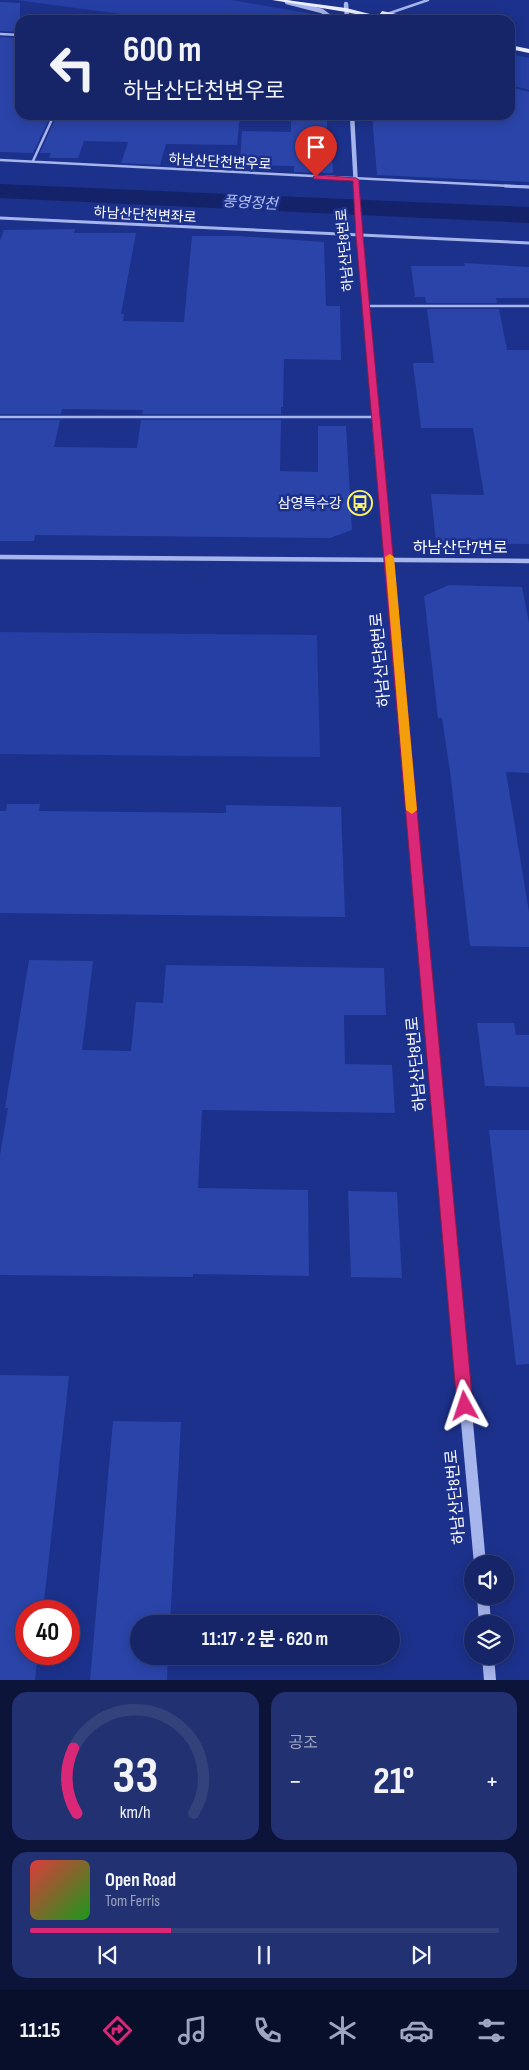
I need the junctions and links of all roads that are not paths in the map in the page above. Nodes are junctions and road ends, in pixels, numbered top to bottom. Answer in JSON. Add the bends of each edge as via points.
{"nodes":[{"id":1,"x":275,"y":0,"type":"edge"},
{"id":2,"x":317,"y":0,"type":"edge"},
{"id":3,"x":428,"y":0,"type":"edge"},
{"id":4,"x":287,"y":2,"type":"junction"},
{"id":5,"x":346,"y":7,"type":"junction"},
{"id":6,"x":387,"y":14,"type":"junction"},
{"id":7,"x":327,"y":15,"type":"edge"},
{"id":8,"x":347,"y":15,"type":"edge"},
{"id":9,"x":373,"y":15,"type":"edge"},
{"id":10,"x":392,"y":15,"type":"edge"},
{"id":11,"x":0,"y":34,"type":"edge"},
{"id":12,"x":15,"y":35,"type":"edge"},
{"id":13,"x":515,"y":41,"type":"edge"},
{"id":14,"x":529,"y":44,"type":"edge"},
{"id":15,"x":515,"y":48,"type":"edge"},
{"id":16,"x":529,"y":51,"type":"edge"},
{"id":17,"x":52,"y":120,"type":"edge"},
{"id":18,"x":352,"y":120,"type":"edge"},
{"id":19,"x":0,"y":160,"type":"edge"},
{"id":20,"x":34,"y":161,"type":"junction"},
{"id":21,"x":356,"y":182,"type":"junction"},
{"id":22,"x":529,"y":187,"type":"edge"},
{"id":23,"x":0,"y":218,"type":"edge"},
{"id":24,"x":359,"y":233,"type":"junction"},
{"id":25,"x":529,"y":243,"type":"edge"},
{"id":26,"x":366,"y":306,"type":"junction"},
{"id":27,"x":529,"y":306,"type":"edge"},
{"id":28,"x":0,"y":417,"type":"edge"},
{"id":29,"x":377,"y":418,"type":"junction"},
{"id":30,"x":0,"y":557,"type":"edge"},
{"id":31,"x":390,"y":560,"type":"junction"},
{"id":32,"x":529,"y":561,"type":"edge"},
{"id":33,"x":479,"y":1555,"type":"edge"},
{"id":34,"x":489,"y":1665,"type":"edge"},
{"id":35,"x":490,"y":1680,"type":"edge"}],
"edges":[{"from":1,"to":4,"type":"main road"},
{"from":2,"to":5,"type":"main road"},
{"from":3,"to":6,"type":"street"},
{"from":4,"to":5,"type":"main road"},
{"from":4,"to":7,"type":"street"},
{"from":5,"to":6,"type":"main road"},
{"from":5,"to":8,"type":"street"},
{"from":5,"to":9,"type":"main road"},
{"from":6,"to":10,"type":"main road"},
{"from":11,"to":12,"type":"street"},
{"from":13,"to":14,"type":"main road"},
{"from":15,"to":16,"type":"main road"},
{"from":17,"to":20,"type":"street"},
{"from":18,"to":21,"type":"street","name":"하남산단8번로"},
{"from":19,"to":20,"type":"street","name":"하남산단천변우로"},
{"from":20,"to":21,"type":"street","name":"하남산단천변우로"},
{"from":21,"to":22,"type":"street","name":"하남산단천변우로"},
{"from":21,"to":24,"type":"street","name":"하남산단8번로"},
{"from":23,"to":24,"type":"street","name":"하남산단천변좌로"},
{"from":24,"to":25,"type":"street","name":"하남산단천변좌로"},
{"from":24,"to":26,"type":"street","name":"하남산단8번로"},
{"from":26,"to":27,"type":"lane"},
{"from":26,"to":29,"type":"street","name":"하남산단8번로"},
{"from":28,"to":29,"type":"lane"},
{"from":29,"to":31,"type":"street","name":"하남산단8번로"},
{"from":30,"to":31,"type":"street"},
{"from":31,"to":32,"type":"street","name":"하남산단7번로"},
{"from":31,"to":33,"type":"street","name":"하남산단8번로"},
{"from":34,"to":35,"type":"street"}]}
